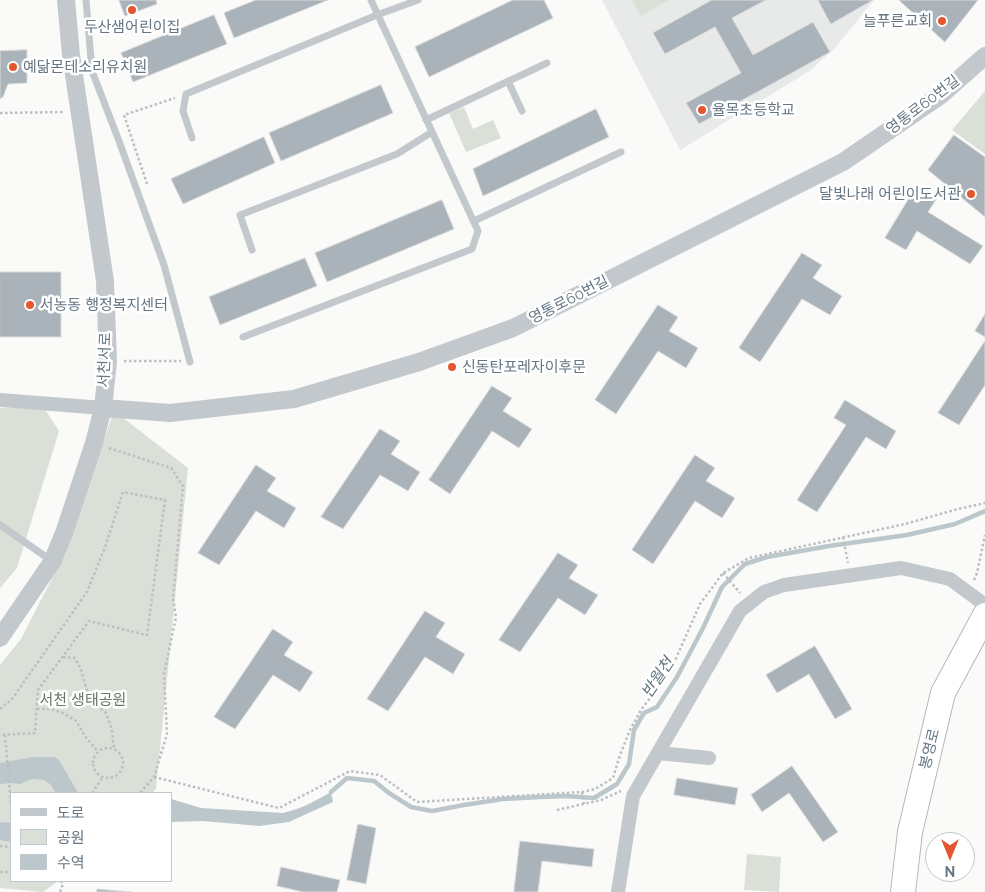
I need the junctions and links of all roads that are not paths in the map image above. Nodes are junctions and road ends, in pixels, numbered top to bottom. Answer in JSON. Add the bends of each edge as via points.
{"nodes":[{"id":1,"x":66,"y":0,"type":"edge"},
{"id":2,"x":86,"y":0,"type":"edge"},
{"id":3,"x":371,"y":0,"type":"edge"},
{"id":4,"x":418,"y":0,"type":"edge"},
{"id":5,"x":377,"y":15,"type":"junction"},
{"id":6,"x":985,"y":56,"type":"edge"},
{"id":7,"x":547,"y":63,"type":"dead end"},
{"id":8,"x":508,"y":81,"type":"junction"},
{"id":9,"x":522,"y":111,"type":"dead end"},
{"id":10,"x":426,"y":120,"type":"junction"},
{"id":11,"x":432,"y":132,"type":"junction"},
{"id":12,"x":192,"y":138,"type":"dead end"},
{"id":13,"x":621,"y":152,"type":"dead end"},
{"id":14,"x":474,"y":221,"type":"junction"},
{"id":15,"x":252,"y":250,"type":"dead end"},
{"id":16,"x":243,"y":337,"type":"dead end"},
{"id":17,"x":190,"y":362,"type":"road end"},
{"id":18,"x":0,"y":400,"type":"edge"},
{"id":19,"x":103,"y":408,"type":"junction"},
{"id":20,"x":0,"y":525,"type":"edge"},
{"id":21,"x":52,"y":562,"type":"junction"},
{"id":22,"x":985,"y":605,"type":"edge"},
{"id":23,"x":985,"y":614,"type":"edge"},
{"id":24,"x":0,"y":638,"type":"edge"},
{"id":25,"x":658,"y":753,"type":"junction"},
{"id":26,"x":709,"y":758,"type":"dead end"},
{"id":27,"x":618,"y":892,"type":"edge"},
{"id":28,"x":904,"y":892,"type":"edge"}],
"edges":[{"from":1,"to":19,"type":"street","name":"서천서로","via":[[79,112],[105,281],[108,361]]},
{"from":2,"to":17,"type":"lane","via":[[92,71],[164,265]]},
{"from":3,"to":5,"type":"lane"},
{"from":4,"to":5,"type":"lane"},
{"from":5,"to":10,"type":"lane"},
{"from":5,"to":12,"type":"lane","via":[[186,94],[183,111]]},
{"from":6,"to":19,"type":"street","name":"영통로60번길","via":[[941,95],[843,162],[513,328],[419,362],[294,399],[170,413]]},
{"from":7,"to":8,"type":"lane"},
{"from":8,"to":9,"type":"lane"},
{"from":8,"to":10,"type":"lane"},
{"from":10,"to":11,"type":"lane"},
{"from":11,"to":14,"type":"lane"},
{"from":11,"to":15,"type":"lane","via":[[397,154],[240,215]]},
{"from":13,"to":14,"type":"lane"},
{"from":14,"to":16,"type":"lane","via":[[478,231],[472,249]]},
{"from":18,"to":19,"type":"street"},
{"from":19,"to":21,"type":"street","name":"서천서로"},
{"from":20,"to":21,"type":"lane"},
{"from":21,"to":24,"type":"street","name":"서천서로"},
{"from":22,"to":25,"type":"street","via":[[950,579],[901,568],[784,585],[764,592],[740,612]]},
{"from":23,"to":28,"type":"highway","name":"봉영로","via":[[944,693],[910,832]]},
{"from":25,"to":26,"type":"street"},
{"from":25,"to":27,"type":"street","via":[[633,796]]}]}
